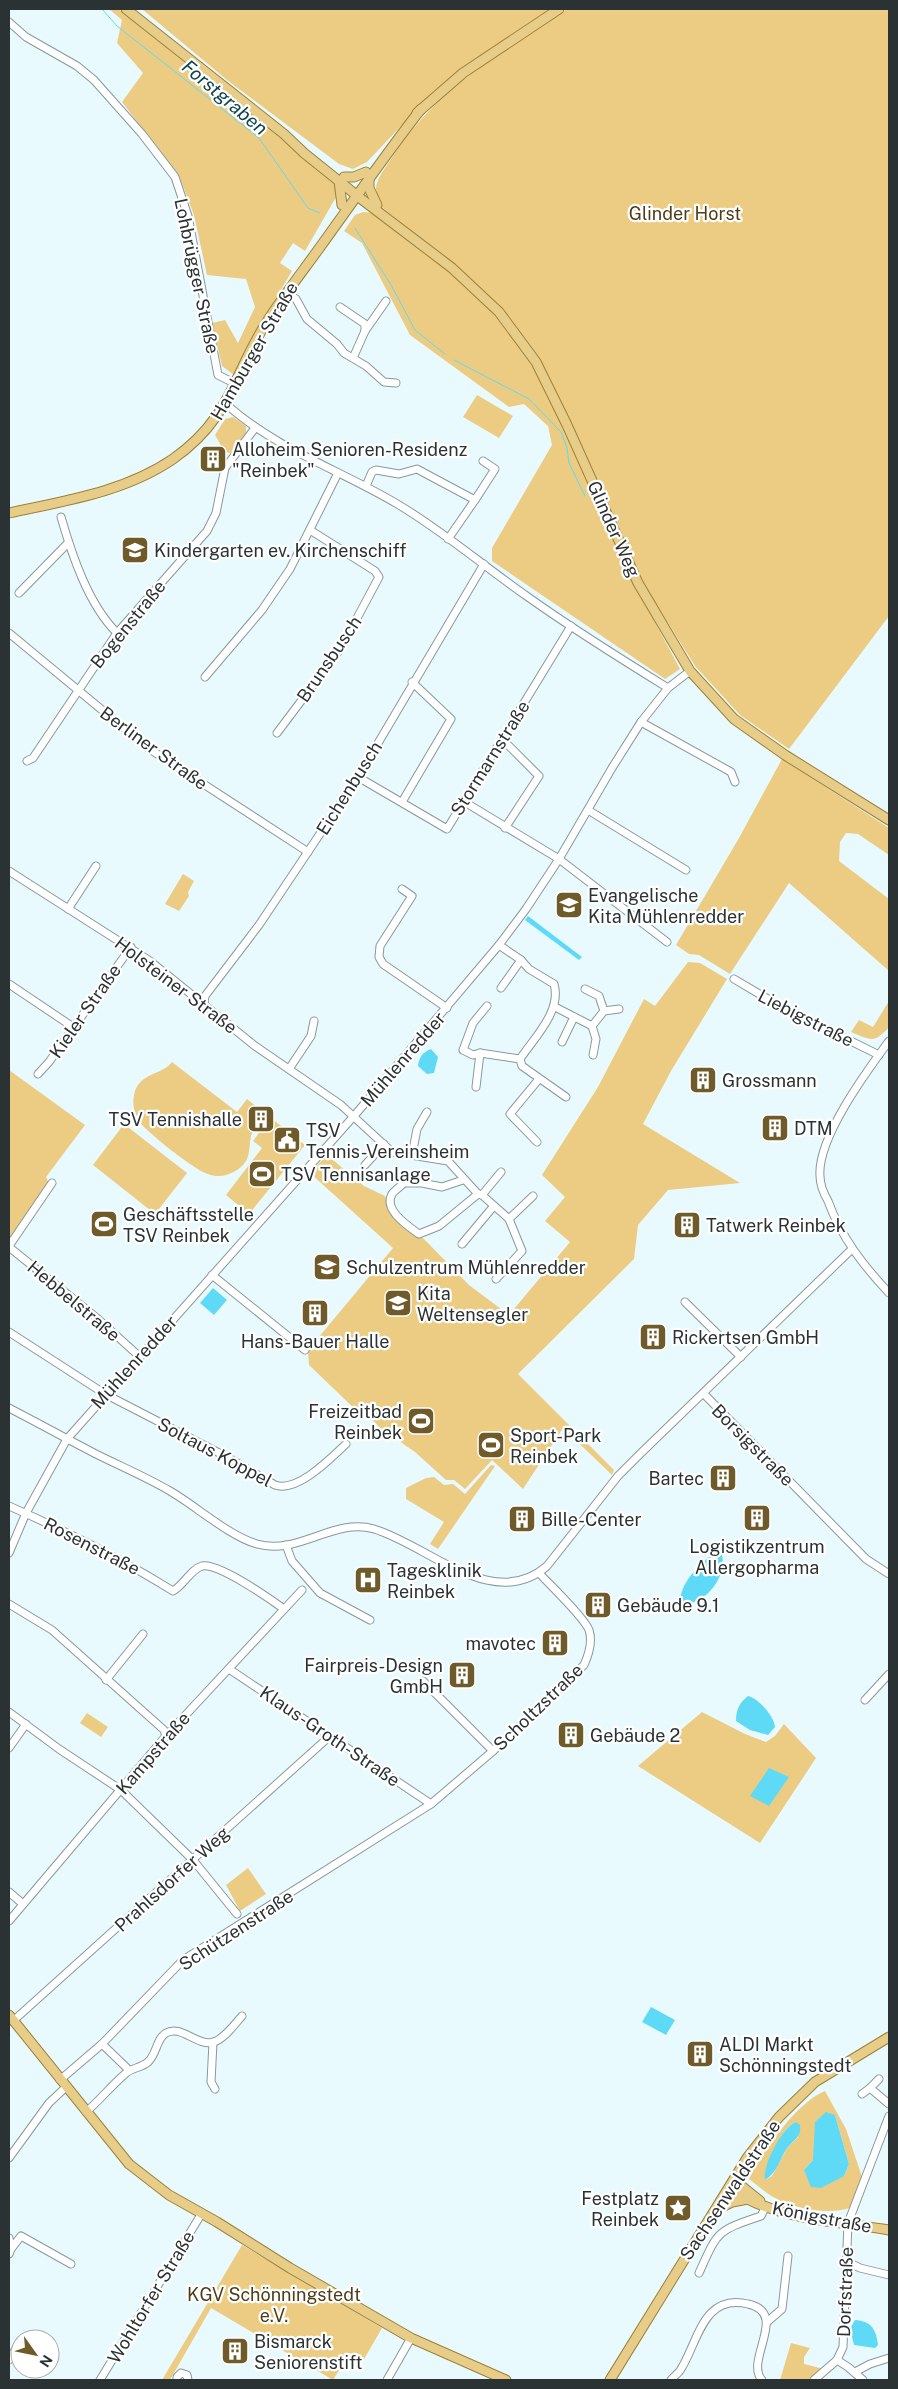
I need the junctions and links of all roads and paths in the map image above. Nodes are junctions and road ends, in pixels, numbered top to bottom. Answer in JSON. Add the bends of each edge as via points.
{"nodes":[{"id":1,"x":126,"y":9,"type":"edge"},
{"id":2,"x":559,"y":9,"type":"edge"},
{"id":3,"x":9,"y":22,"type":"edge"},
{"id":4,"x":368,"y":175,"type":"junction"},
{"id":5,"x":341,"y":179,"type":"junction"},
{"id":6,"x":356,"y":191,"type":"junction"},
{"id":7,"x":342,"y":205,"type":"junction"},
{"id":8,"x":374,"y":206,"type":"junction"},
{"id":9,"x":341,"y":216,"type":"junction"},
{"id":10,"x":305,"y":264,"type":"junction"},
{"id":11,"x":287,"y":293,"type":"junction"},
{"id":12,"x":386,"y":301,"type":"dead end"},
{"id":13,"x":340,"y":307,"type":"dead end"},
{"id":14,"x":365,"y":331,"type":"junction"},
{"id":15,"x":353,"y":358,"type":"junction"},
{"id":16,"x":396,"y":383,"type":"dead end"},
{"id":17,"x":236,"y":384,"type":"junction"},
{"id":18,"x":226,"y":404,"type":"junction"},
{"id":19,"x":255,"y":428,"type":"junction"},
{"id":20,"x":483,"y":461,"type":"dead end"},
{"id":21,"x":338,"y":473,"type":"junction"},
{"id":22,"x":366,"y":486,"type":"junction"},
{"id":23,"x":475,"y":500,"type":"junction"},
{"id":24,"x":9,"y":513,"type":"edge"},
{"id":25,"x":61,"y":517,"type":"dead end"},
{"id":26,"x":310,"y":530,"type":"junction"},
{"id":27,"x":448,"y":539,"type":"junction"},
{"id":28,"x":68,"y":543,"type":"junction"},
{"id":29,"x":484,"y":564,"type":"junction"},
{"id":30,"x":19,"y":593,"type":"dead end"},
{"id":31,"x":571,"y":626,"type":"junction"},
{"id":32,"x":9,"y":633,"type":"edge"},
{"id":33,"x":117,"y":633,"type":"junction"},
{"id":34,"x":690,"y":670,"type":"junction"},
{"id":35,"x":205,"y":677,"type":"dead end"},
{"id":36,"x":412,"y":682,"type":"junction"},
{"id":37,"x":668,"y":688,"type":"junction"},
{"id":38,"x":77,"y":691,"type":"junction"},
{"id":39,"x":641,"y":722,"type":"junction"},
{"id":40,"x":277,"y":733,"type":"dead end"},
{"id":41,"x":502,"y":739,"type":"junction"},
{"id":42,"x":27,"y":761,"type":"dead end"},
{"id":43,"x":358,"y":777,"type":"junction"},
{"id":44,"x":735,"y":782,"type":"dead end"},
{"id":45,"x":463,"y":801,"type":"junction"},
{"id":46,"x":402,"y":802,"type":"junction"},
{"id":47,"x":588,"y":810,"type":"junction"},
{"id":48,"x":889,"y":820,"type":"edge"},
{"id":49,"x":505,"y":828,"type":"junction"},
{"id":50,"x":308,"y":852,"type":"junction"},
{"id":51,"x":559,"y":859,"type":"junction"},
{"id":52,"x":96,"y":866,"type":"dead end"},
{"id":53,"x":686,"y":870,"type":"dead end"},
{"id":54,"x":9,"y":871,"type":"edge"},
{"id":55,"x":402,"y":889,"type":"dead end"},
{"id":56,"x":68,"y":909,"type":"junction"},
{"id":57,"x":668,"y":942,"type":"dead end"},
{"id":58,"x":499,"y":945,"type":"junction"},
{"id":59,"x":131,"y":947,"type":"junction"},
{"id":60,"x":521,"y":960,"type":"junction"},
{"id":61,"x":734,"y":979,"type":"dead end"},
{"id":62,"x":9,"y":984,"type":"edge"},
{"id":63,"x":501,"y":988,"type":"dead end"},
{"id":64,"x":585,"y":989,"type":"dead end"},
{"id":65,"x":204,"y":1004,"type":"junction"},
{"id":66,"x":487,"y":1006,"type":"dead end"},
{"id":67,"x":555,"y":1007,"type":"junction"},
{"id":68,"x":447,"y":1008,"type":"junction"},
{"id":69,"x":619,"y":1008,"type":"dead end"},
{"id":70,"x":604,"y":1011,"type":"junction"},
{"id":71,"x":574,"y":1017,"type":"junction"},
{"id":72,"x":314,"y":1021,"type":"dead end"},
{"id":73,"x":592,"y":1026,"type":"junction"},
{"id":74,"x":73,"y":1027,"type":"junction"},
{"id":75,"x":889,"y":1041,"type":"edge"},
{"id":76,"x":562,"y":1042,"type":"dead end"},
{"id":77,"x":480,"y":1053,"type":"junction"},
{"id":78,"x":593,"y":1055,"type":"dead end"},
{"id":79,"x":880,"y":1055,"type":"junction"},
{"id":80,"x":520,"y":1059,"type":"junction"},
{"id":81,"x":289,"y":1069,"type":"junction"},
{"id":82,"x":38,"y":1074,"type":"dead end"},
{"id":83,"x":539,"y":1079,"type":"junction"},
{"id":84,"x":476,"y":1087,"type":"dead end"},
{"id":85,"x":566,"y":1097,"type":"dead end"},
{"id":86,"x":426,"y":1112,"type":"dead end"},
{"id":87,"x":354,"y":1116,"type":"junction"},
{"id":88,"x":538,"y":1142,"type":"dead end"},
{"id":89,"x":384,"y":1144,"type":"junction"},
{"id":90,"x":412,"y":1155,"type":"junction"},
{"id":91,"x":365,"y":1166,"type":"dead end"},
{"id":92,"x":501,"y":1172,"type":"dead end"},
{"id":93,"x":463,"y":1180,"type":"junction"},
{"id":94,"x":52,"y":1183,"type":"dead end"},
{"id":95,"x":480,"y":1195,"type":"junction"},
{"id":96,"x":533,"y":1196,"type":"dead end"},
{"id":97,"x":494,"y":1207,"type":"junction"},
{"id":98,"x":509,"y":1219,"type":"junction"},
{"id":99,"x":462,"y":1244,"type":"dead end"},
{"id":100,"x":9,"y":1247,"type":"edge"},
{"id":101,"x":852,"y":1250,"type":"junction"},
{"id":102,"x":212,"y":1275,"type":"junction"},
{"id":103,"x":496,"y":1279,"type":"dead end"},
{"id":104,"x":889,"y":1293,"type":"edge"},
{"id":105,"x":685,"y":1302,"type":"dead end"},
{"id":106,"x":9,"y":1332,"type":"edge"},
{"id":107,"x":305,"y":1350,"type":"dead end"},
{"id":108,"x":139,"y":1356,"type":"junction"},
{"id":109,"x":741,"y":1357,"type":"junction"},
{"id":110,"x":105,"y":1394,"type":"junction"},
{"id":111,"x":704,"y":1394,"type":"junction"},
{"id":112,"x":9,"y":1408,"type":"edge"},
{"id":113,"x":67,"y":1439,"type":"junction"},
{"id":114,"x":346,"y":1444,"type":"dead end"},
{"id":115,"x":9,"y":1506,"type":"edge"},
{"id":116,"x":26,"y":1513,"type":"junction"},
{"id":117,"x":286,"y":1545,"type":"junction"},
{"id":118,"x":9,"y":1552,"type":"edge"},
{"id":119,"x":539,"y":1573,"type":"junction"},
{"id":120,"x":889,"y":1574,"type":"edge"},
{"id":121,"x":302,"y":1590,"type":"dead end"},
{"id":122,"x":9,"y":1604,"type":"edge"},
{"id":123,"x":284,"y":1609,"type":"junction"},
{"id":124,"x":370,"y":1620,"type":"dead end"},
{"id":125,"x":143,"y":1634,"type":"dead end"},
{"id":126,"x":229,"y":1669,"type":"junction"},
{"id":127,"x":889,"y":1674,"type":"edge"},
{"id":128,"x":106,"y":1680,"type":"junction"},
{"id":129,"x":423,"y":1681,"type":"dead end"},
{"id":130,"x":865,"y":1700,"type":"dead end"},
{"id":131,"x":9,"y":1712,"type":"edge"},
{"id":132,"x":26,"y":1724,"type":"junction"},
{"id":133,"x":166,"y":1736,"type":"junction"},
{"id":134,"x":330,"y":1736,"type":"junction"},
{"id":135,"x":9,"y":1748,"type":"edge"},
{"id":136,"x":493,"y":1752,"type":"junction"},
{"id":137,"x":121,"y":1790,"type":"junction"},
{"id":138,"x":431,"y":1804,"type":"junction"},
{"id":139,"x":193,"y":1860,"type":"junction"},
{"id":140,"x":9,"y":1892,"type":"edge"},
{"id":141,"x":23,"y":1904,"type":"junction"},
{"id":142,"x":237,"y":1914,"type":"dead end"},
{"id":143,"x":9,"y":1921,"type":"edge"},
{"id":144,"x":242,"y":2016,"type":"dead end"},
{"id":145,"x":11,"y":2018,"type":"edge"},
{"id":146,"x":889,"y":2037,"type":"edge"},
{"id":147,"x":213,"y":2042,"type":"junction"},
{"id":148,"x":102,"y":2044,"type":"junction"},
{"id":149,"x":129,"y":2070,"type":"junction"},
{"id":150,"x":879,"y":2079,"type":"dead end"},
{"id":151,"x":63,"y":2084,"type":"junction"},
{"id":152,"x":870,"y":2088,"type":"junction"},
{"id":153,"x":215,"y":2090,"type":"dead end"},
{"id":154,"x":862,"y":2094,"type":"dead end"},
{"id":155,"x":889,"y":2104,"type":"edge"},
{"id":156,"x":86,"y":2112,"type":"junction"},
{"id":157,"x":889,"y":2116,"type":"edge"},
{"id":158,"x":9,"y":2158,"type":"edge"},
{"id":159,"x":732,"y":2184,"type":"junction"},
{"id":160,"x":748,"y":2199,"type":"junction"},
{"id":161,"x":766,"y":2206,"type":"junction"},
{"id":162,"x":716,"y":2210,"type":"junction"},
{"id":163,"x":202,"y":2213,"type":"junction"},
{"id":164,"x":848,"y":2223,"type":"junction"},
{"id":165,"x":889,"y":2230,"type":"edge"},
{"id":166,"x":9,"y":2238,"type":"edge"},
{"id":167,"x":10,"y":2251,"type":"edge"},
{"id":168,"x":788,"y":2256,"type":"dead end"},
{"id":169,"x":846,"y":2261,"type":"junction"},
{"id":170,"x":71,"y":2264,"type":"dead end"},
{"id":171,"x":699,"y":2273,"type":"dead end"},
{"id":172,"x":889,"y":2275,"type":"edge"},
{"id":173,"x":767,"y":2322,"type":"junction"},
{"id":174,"x":411,"y":2338,"type":"junction"},
{"id":175,"x":889,"y":2358,"type":"edge"},
{"id":176,"x":837,"y":2360,"type":"junction"},
{"id":177,"x":855,"y":2372,"type":"junction"},
{"id":178,"x":100,"y":2380,"type":"edge"},
{"id":179,"x":177,"y":2380,"type":"edge"},
{"id":180,"x":188,"y":2380,"type":"edge"},
{"id":181,"x":386,"y":2380,"type":"edge"},
{"id":182,"x":506,"y":2380,"type":"edge"},
{"id":183,"x":610,"y":2380,"type":"edge"},
{"id":184,"x":671,"y":2380,"type":"edge"},
{"id":185,"x":762,"y":2380,"type":"edge"},
{"id":186,"x":814,"y":2380,"type":"edge"},
{"id":187,"x":863,"y":2380,"type":"edge"}],
"edges":[{"from":1,"to":5,"type":"main road","name":"Glinder Weg","via":[[284,134],[307,148]]},
{"from":2,"to":4,"type":"main road","name":"Hamburger Straße","via":[[463,73],[421,109],[395,134]]},
{"from":3,"to":17,"type":"street","name":"Lohbrügger Straße","via":[[26,37],[77,66],[94,80],[142,134],[174,177],[188,216],[218,375]]},
{"from":4,"to":5,"type":"main road"},
{"from":4,"to":6,"type":"main road","name":"Hamburger Straße"},
{"from":4,"to":8,"type":"main road"},
{"from":5,"to":6,"type":"main road","name":"Glinder Weg"},
{"from":5,"to":7,"type":"main road"},
{"from":6,"to":7,"type":"main road","name":"Hamburger Straße"},
{"from":6,"to":8,"type":"main road","name":"Glinder Weg"},
{"from":6,"to":9,"type":"main road","name":"Hamburger Straße"},
{"from":7,"to":10,"type":"main road","name":"Hamburger Straße"},
{"from":8,"to":9,"type":"main road","via":[[355,208]]},
{"from":8,"to":34,"type":"main road","name":"Glinder Weg","via":[[431,251],[499,312],[536,362],[638,583]]},
{"from":9,"to":10,"type":"main road","name":"Hamburger Straße"},
{"from":10,"to":11,"type":"main road","name":"Hamburger Straße"},
{"from":11,"to":15,"type":"street","via":[[296,299],[307,318]]},
{"from":11,"to":17,"type":"main road","name":"Hamburger Straße","via":[[261,332]]},
{"from":12,"to":14,"type":"street"},
{"from":13,"to":14,"type":"street","via":[[365,324]]},
{"from":14,"to":15,"type":"street"},
{"from":15,"to":16,"type":"street","via":[[384,382]]},
{"from":17,"to":18,"type":"main road","name":"Hamburger Straße"},
{"from":18,"to":19,"type":"street"},
{"from":18,"to":24,"type":"main road","name":"Hamburger Straße","via":[[211,425],[186,449],[146,475],[57,503]]},
{"from":19,"to":21,"type":"street"},
{"from":19,"to":33,"type":"street","name":"Bogenstraße","via":[[227,464],[216,514],[207,531]]},
{"from":20,"to":23,"type":"street","via":[[495,469]]},
{"from":21,"to":22,"type":"street"},
{"from":21,"to":26,"type":"street"},
{"from":22,"to":23,"type":"street","via":[[376,470],[399,474],[417,469]]},
{"from":22,"to":27,"type":"street"},
{"from":23,"to":27,"type":"street"},
{"from":25,"to":28,"type":"street"},
{"from":26,"to":35,"type":"street","via":[[290,569],[262,610]]},
{"from":26,"to":40,"type":"street","name":"Brunsbusch","via":[[375,571],[379,577],[341,648]]},
{"from":27,"to":29,"type":"street"},
{"from":28,"to":30,"type":"street"},
{"from":28,"to":33,"type":"street","via":[[95,602]]},
{"from":29,"to":31,"type":"street"},
{"from":29,"to":36,"type":"street","name":"Eichenbusch"},
{"from":31,"to":37,"type":"street"},
{"from":31,"to":41,"type":"street","name":"Stormarnstraße"},
{"from":32,"to":38,"type":"street","name":"Berliner Straße"},
{"from":33,"to":38,"type":"street","name":"Bogenstraße"},
{"from":34,"to":37,"type":"street","name":"Mühlenredder"},
{"from":34,"to":48,"type":"main road","name":"Glinder Weg","via":[[734,719]]},
{"from":36,"to":43,"type":"street","name":"Eichenbusch"},
{"from":36,"to":46,"type":"street","via":[[451,719]]},
{"from":37,"to":39,"type":"street","name":"Mühlenredder"},
{"from":38,"to":42,"type":"street","name":"Bogenstraße","via":[[33,758]]},
{"from":38,"to":50,"type":"street","name":"Berliner Straße","via":[[148,748]]},
{"from":39,"to":44,"type":"street","via":[[731,772]]},
{"from":39,"to":47,"type":"street","name":"Mühlenredder"},
{"from":41,"to":45,"type":"street","name":"Stormarnstraße"},
{"from":41,"to":49,"type":"street","via":[[539,776]]},
{"from":43,"to":46,"type":"street","name":"Stormarnstraße"},
{"from":43,"to":50,"type":"street","name":"Eichenbusch"},
{"from":45,"to":46,"type":"street","name":"Stormarnstraße","via":[[446,829]]},
{"from":45,"to":49,"type":"street"},
{"from":47,"to":51,"type":"street","name":"Mühlenredder"},
{"from":47,"to":53,"type":"street"},
{"from":49,"to":51,"type":"street"},
{"from":50,"to":65,"type":"street","name":"Eichenbusch","via":[[250,938],[205,996]]},
{"from":51,"to":57,"type":"street"},
{"from":51,"to":58,"type":"street","name":"Mühlenredder"},
{"from":52,"to":56,"type":"street"},
{"from":54,"to":56,"type":"street","name":"Holsteiner Straße"},
{"from":55,"to":68,"type":"street","via":[[412,896],[380,946],[379,957],[384,964]]},
{"from":56,"to":59,"type":"street","name":"Holsteiner Straße"},
{"from":58,"to":60,"type":"street"},
{"from":58,"to":68,"type":"street","name":"Mühlenredder"},
{"from":59,"to":65,"type":"street","name":"Holsteiner Straße"},
{"from":59,"to":74,"type":"street","name":"Kieler Straße"},
{"from":60,"to":63,"type":"street"},
{"from":60,"to":67,"type":"street","via":[[528,969],[554,984],[557,994]]},
{"from":61,"to":79,"type":"street","name":"Liebigstraße","via":[[778,1005]]},
{"from":62,"to":74,"type":"street"},
{"from":64,"to":70,"type":"street","via":[[599,996]]},
{"from":65,"to":81,"type":"street","name":"Holsteiner Straße"},
{"from":66,"to":77,"type":"street","via":[[473,1023],[463,1050],[473,1055]]},
{"from":67,"to":71,"type":"street"},
{"from":67,"to":80,"type":"street"},
{"from":68,"to":87,"type":"street","name":"Mühlenredder"},
{"from":69,"to":70,"type":"street"},
{"from":70,"to":73,"type":"street"},
{"from":71,"to":73,"type":"street"},
{"from":71,"to":76,"type":"street"},
{"from":72,"to":81,"type":"street","via":[[312,1036]]},
{"from":73,"to":78,"type":"street","via":[[596,1039]]},
{"from":74,"to":82,"type":"street","name":"Kieler Straße"},
{"from":75,"to":79,"type":"street"},
{"from":77,"to":80,"type":"street"},
{"from":77,"to":84,"type":"street"},
{"from":79,"to":101,"type":"street","via":[[850,1098],[822,1157],[820,1176],[824,1191]]},
{"from":80,"to":83,"type":"street","via":[[522,1066]]},
{"from":81,"to":87,"type":"street","name":"Holsteiner Straße"},
{"from":83,"to":85,"type":"street"},
{"from":83,"to":88,"type":"street","via":[[510,1114]]},
{"from":86,"to":90,"type":"street"},
{"from":87,"to":89,"type":"street","name":"Holsteiner Straße"},
{"from":87,"to":102,"type":"street","name":"Mühlenredder"},
{"from":89,"to":90,"type":"street","name":"Holsteiner Straße","via":[[392,1152]]},
{"from":89,"to":91,"type":"street"},
{"from":90,"to":93,"type":"street","name":"Holsteiner Straße","via":[[448,1161]]},
{"from":92,"to":95,"type":"street"},
{"from":93,"to":95,"type":"street","name":"Holsteiner Straße"},
{"from":93,"to":95,"type":"street","via":[[442,1187],[404,1183],[392,1194],[390,1204],[396,1215],[419,1234],[439,1226]]},
{"from":94,"to":100,"type":"street"},
{"from":95,"to":97,"type":"street","name":"Holsteiner Straße"},
{"from":96,"to":98,"type":"street"},
{"from":97,"to":98,"type":"street","name":"Holsteiner Straße"},
{"from":97,"to":99,"type":"street"},
{"from":98,"to":103,"type":"street","via":[[522,1251]]},
{"from":100,"to":108,"type":"street","name":"Hebbelstraße"},
{"from":101,"to":104,"type":"street"},
{"from":101,"to":109,"type":"street","name":"Borsigstraße"},
{"from":102,"to":107,"type":"street"},
{"from":102,"to":108,"type":"street","name":"Mühlenredder"},
{"from":105,"to":109,"type":"street"},
{"from":106,"to":110,"type":"street","name":"Soltaus Koppel"},
{"from":108,"to":110,"type":"street","name":"Mühlenredder"},
{"from":109,"to":111,"type":"street","name":"Borsigstraße"},
{"from":110,"to":113,"type":"street","name":"Mühlenredder"},
{"from":110,"to":114,"type":"street","name":"Soltaus Koppel","via":[[281,1487],[297,1484]]},
{"from":111,"to":119,"type":"street","via":[[618,1476]]},
{"from":111,"to":120,"type":"street","name":"Borsigstraße","via":[[866,1559]]},
{"from":112,"to":113,"type":"street"},
{"from":113,"to":116,"type":"street","name":"Mühlenredder"},
{"from":113,"to":117,"type":"street","via":[[170,1491],[241,1537],[257,1544]]},
{"from":115,"to":116,"type":"street","name":"Rosenstraße"},
{"from":116,"to":118,"type":"street","name":"Mühlenredder"},
{"from":116,"to":123,"type":"street","name":"Rosenstraße","via":[[128,1562],[173,1591],[198,1568],[208,1566],[251,1587]]},
{"from":117,"to":119,"type":"street","via":[[357,1526],[386,1533],[460,1571],[496,1583],[523,1580]]},
{"from":117,"to":124,"type":"street","via":[[292,1561],[320,1593]]},
{"from":119,"to":136,"type":"street","name":"Scholtzstraße","via":[[586,1625],[591,1641],[588,1655],[584,1665]]},
{"from":121,"to":123,"type":"street","name":"Kampstraße"},
{"from":122,"to":128,"type":"street","via":[[52,1630]]},
{"from":123,"to":126,"type":"street","name":"Kampstraße"},
{"from":125,"to":128,"type":"street"},
{"from":126,"to":133,"type":"street","name":"Kampstraße"},
{"from":126,"to":134,"type":"street","name":"Klaus-Groth-Straße"},
{"from":127,"to":130,"type":"street"},
{"from":128,"to":133,"type":"street","via":[[164,1730]]},
{"from":129,"to":136,"type":"street"},
{"from":131,"to":132,"type":"street"},
{"from":132,"to":135,"type":"street"},
{"from":132,"to":137,"type":"street"},
{"from":133,"to":137,"type":"street","name":"Kampstraße"},
{"from":134,"to":138,"type":"street","name":"Klaus-Groth-Straße"},
{"from":134,"to":139,"type":"street","name":"Prahlsdorfer Weg"},
{"from":136,"to":138,"type":"street","name":"Scholtzstraße"},
{"from":137,"to":139,"type":"street"},
{"from":137,"to":141,"type":"street","name":"Kampstraße"},
{"from":138,"to":148,"type":"street","name":"Schützenstraße","via":[[183,1960]]},
{"from":139,"to":142,"type":"street"},
{"from":139,"to":145,"type":"street","name":"Prahlsdorfer Weg"},
{"from":140,"to":141,"type":"street"},
{"from":141,"to":143,"type":"street","name":"Kampstraße"},
{"from":144,"to":147,"type":"street","via":[[226,2034]]},
{"from":145,"to":151,"type":"main road"},
{"from":146,"to":159,"type":"main road","name":"Sachsenwaldstraße","via":[[801,2094],[768,2130]]},
{"from":147,"to":149,"type":"street","via":[[198,2041],[180,2032],[169,2031],[163,2035],[147,2063]]},
{"from":147,"to":153,"type":"street","via":[[211,2082]]},
{"from":148,"to":149,"type":"street"},
{"from":148,"to":151,"type":"street","name":"Schützenstraße"},
{"from":149,"to":156,"type":"street"},
{"from":150,"to":152,"type":"street"},
{"from":151,"to":156,"type":"main road"},
{"from":151,"to":158,"type":"street","name":"Schützenstraße"},
{"from":152,"to":154,"type":"street"},
{"from":152,"to":155,"type":"street"},
{"from":156,"to":163,"type":"main road","via":[[138,2173]]},
{"from":157,"to":164,"type":"street","name":"Dorfstraße"},
{"from":159,"to":160,"type":"main road","name":"Königstraße"},
{"from":159,"to":161,"type":"main road"},
{"from":159,"to":162,"type":"main road","name":"Sachsenwaldstraße"},
{"from":160,"to":161,"type":"main road","name":"Königstraße"},
{"from":160,"to":162,"type":"main road"},
{"from":161,"to":164,"type":"main road","name":"Königstraße"},
{"from":161,"to":171,"type":"street","via":[[761,2216],[722,2232],[712,2244]]},
{"from":162,"to":183,"type":"main road","name":"Sachsenwaldstraße"},
{"from":163,"to":174,"type":"main road"},
{"from":163,"to":178,"type":"street","name":"Wohltorfer Straße"},
{"from":164,"to":165,"type":"main road","name":"Königstraße"},
{"from":164,"to":169,"type":"street","name":"Dorfstraße"},
{"from":166,"to":167,"type":"street"},
{"from":167,"to":170,"type":"street","via":[[21,2236]]},
{"from":168,"to":173,"type":"street","via":[[782,2309]]},
{"from":169,"to":172,"type":"street"},
{"from":169,"to":176,"type":"street","name":"Dorfstraße","via":[[843,2347]]},
{"from":173,"to":184,"type":"street","via":[[751,2304],[742,2302],[716,2307],[701,2325],[681,2370]]},
{"from":173,"to":185,"type":"street","via":[[766,2336],[757,2361]]},
{"from":174,"to":181,"type":"street"},
{"from":174,"to":182,"type":"main road"},
{"from":175,"to":177,"type":"street"},
{"from":176,"to":177,"type":"street"},
{"from":176,"to":186,"type":"street","name":"Dorfstraße"},
{"from":177,"to":187,"type":"street"},
{"from":179,"to":180,"type":"street","via":[[178,2374],[184,2373]]}]}
